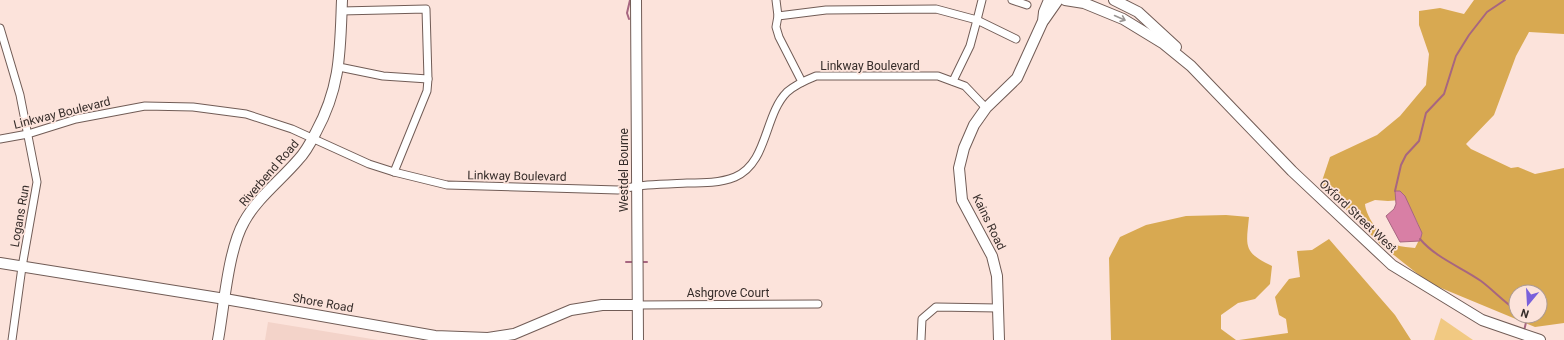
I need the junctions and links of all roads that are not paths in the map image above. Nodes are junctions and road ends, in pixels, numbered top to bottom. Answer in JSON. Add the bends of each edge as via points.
{"nodes":[{"id":1,"x":342,"y":0,"type":"edge"},
{"id":2,"x":636,"y":0,"type":"edge"},
{"id":3,"x":776,"y":0,"type":"edge"},
{"id":4,"x":982,"y":0,"type":"edge"},
{"id":5,"x":1012,"y":0,"type":"edge"},
{"id":6,"x":1048,"y":0,"type":"edge"},
{"id":7,"x":1058,"y":0,"type":"edge"},
{"id":8,"x":1065,"y":0,"type":"edge"},
{"id":9,"x":1114,"y":0,"type":"edge"},
{"id":10,"x":1027,"y":6,"type":"dead end"},
{"id":11,"x":341,"y":11,"type":"junction"},
{"id":12,"x":778,"y":16,"type":"junction"},
{"id":13,"x":977,"y":20,"type":"junction"},
{"id":14,"x":1043,"y":21,"type":"junction"},
{"id":15,"x":0,"y":28,"type":"edge"},
{"id":16,"x":1016,"y":39,"type":"dead end"},
{"id":17,"x":1191,"y":66,"type":"junction"},
{"id":18,"x":339,"y":67,"type":"junction"},
{"id":19,"x":428,"y":79,"type":"junction"},
{"id":20,"x":953,"y":81,"type":"junction"},
{"id":21,"x":802,"y":82,"type":"junction"},
{"id":22,"x":986,"y":108,"type":"junction"},
{"id":23,"x":28,"y":134,"type":"junction"},
{"id":24,"x":0,"y":139,"type":"edge"},
{"id":25,"x":313,"y":140,"type":"junction"},
{"id":26,"x":394,"y":172,"type":"junction"},
{"id":27,"x":637,"y":185,"type":"junction"},
{"id":28,"x":0,"y":263,"type":"edge"},
{"id":29,"x":22,"y":267,"type":"junction"},
{"id":30,"x":225,"y":298,"type":"junction"},
{"id":31,"x":818,"y":304,"type":"dead end"},
{"id":32,"x":638,"y":305,"type":"junction"},
{"id":33,"x":998,"y":308,"type":"junction"},
{"id":34,"x":12,"y":340,"type":"edge"},
{"id":35,"x":218,"y":340,"type":"edge"},
{"id":36,"x":638,"y":340,"type":"edge"},
{"id":37,"x":921,"y":340,"type":"edge"},
{"id":38,"x":999,"y":340,"type":"edge"},
{"id":39,"x":1540,"y":340,"type":"edge"}],
"edges":[{"from":1,"to":11,"type":"street","name":"Riverbend Road"},
{"from":2,"to":27,"type":"street","name":"Westdel Bourne"},
{"from":3,"to":12,"type":"street"},
{"from":4,"to":13,"type":"street"},
{"from":5,"to":10,"type":"street"},
{"from":6,"to":14,"type":"street","name":"Kains Road"},
{"from":7,"to":14,"type":"street","name":"Kains Road"},
{"from":8,"to":17,"type":"street","name":"Oxford Street West","one_way":true,"via":[[1084,3],[1123,19],[1164,44]]},
{"from":9,"to":17,"type":"street","name":"Oxford Street West","via":[[1138,12],[1182,52]]},
{"from":11,"to":18,"type":"street","name":"Riverbend Road"},
{"from":11,"to":19,"type":"street","via":[[426,10]]},
{"from":12,"to":13,"type":"street","via":[[826,10],[936,9]]},
{"from":12,"to":21,"type":"street","via":[[776,27],[779,37]]},
{"from":13,"to":16,"type":"street"},
{"from":13,"to":20,"type":"street","via":[[970,46]]},
{"from":14,"to":22,"type":"street","name":"Kains Road","via":[[1017,78]]},
{"from":15,"to":23,"type":"street","name":"Logans Run","via":[[20,95]]},
{"from":17,"to":39,"type":"street","name":"Oxford Street West","via":[[1292,171],[1392,265],[1482,320]]},
{"from":18,"to":19,"type":"street","via":[[390,77]]},
{"from":18,"to":25,"type":"street","name":"Riverbend Road","via":[[330,104]]},
{"from":19,"to":26,"type":"street","via":[[427,91]]},
{"from":20,"to":21,"type":"street","name":"Linkway Boulevard","via":[[938,76],[816,76]]},
{"from":20,"to":22,"type":"street","name":"Linkway Boulevard","via":[[965,86]]},
{"from":21,"to":27,"type":"street","name":"Linkway Boulevard","via":[[787,92],[780,101],[754,161],[736,176],[715,183]]},
{"from":22,"to":33,"type":"street","name":"Kains Road","via":[[974,125],[964,148],[959,179],[962,200],[992,256],[997,276]]},
{"from":23,"to":24,"type":"street","name":"Linkway Boulevard"},
{"from":23,"to":25,"type":"street","name":"Linkway Boulevard","via":[[76,119],[145,106],[193,107],[246,114],[292,129]]},
{"from":23,"to":29,"type":"street","name":"Logans Run","via":[[37,182]]},
{"from":25,"to":26,"type":"street","name":"Linkway Boulevard"},
{"from":25,"to":30,"type":"street","name":"Riverbend Road","via":[[244,221],[235,245]]},
{"from":26,"to":27,"type":"street","name":"Linkway Boulevard","via":[[459,186],[618,190]]},
{"from":27,"to":32,"type":"street","name":"Westdel Bourne"},
{"from":28,"to":29,"type":"street","name":"Shore Road"},
{"from":29,"to":30,"type":"street","name":"Shore Road"},
{"from":29,"to":34,"type":"street","name":"Logans Run"},
{"from":30,"to":32,"type":"street","name":"Shore Road","via":[[435,336],[488,338],[514,334],[571,310],[602,304]]},
{"from":30,"to":35,"type":"street","name":"Riverbend Road"},
{"from":31,"to":32,"type":"street","name":"Ashgrove Court"},
{"from":32,"to":36,"type":"street","name":"Westdel Bourne"},
{"from":33,"to":37,"type":"street","via":[[936,307],[922,319]]},
{"from":33,"to":38,"type":"street","name":"Kains Road"}]}
